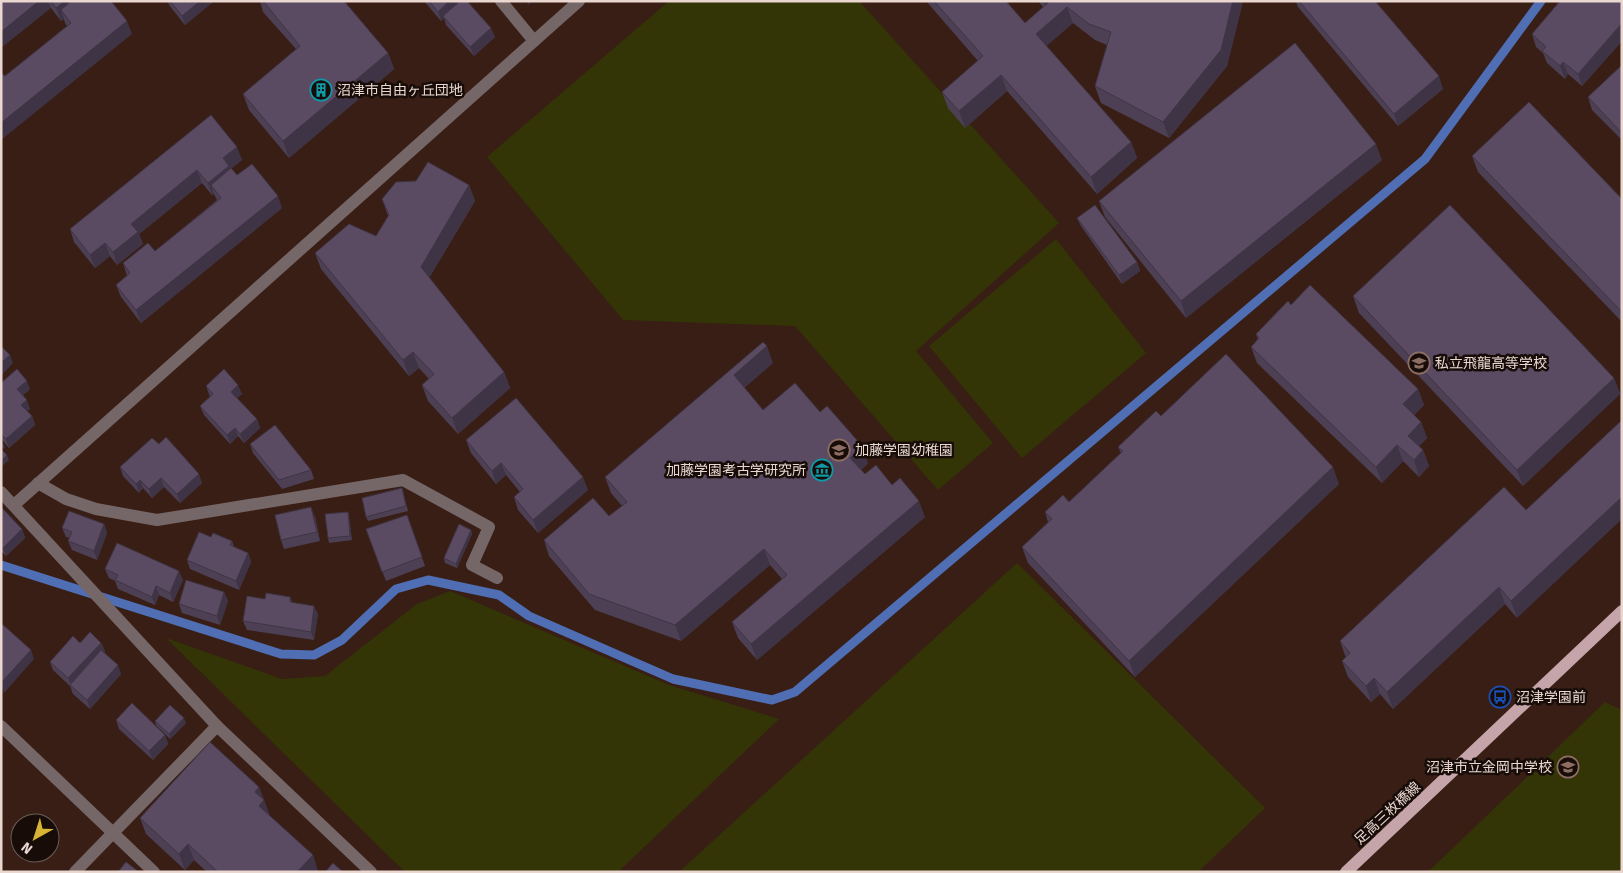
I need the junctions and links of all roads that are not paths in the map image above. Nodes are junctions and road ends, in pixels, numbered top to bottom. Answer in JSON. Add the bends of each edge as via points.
{"nodes":[{"id":1,"x":500,"y":1,"type":"edge"},
{"id":2,"x":579,"y":1,"type":"edge"},
{"id":3,"x":534,"y":41,"type":"junction"},
{"id":4,"x":38,"y":483,"type":"junction"},
{"id":5,"x":1,"y":492,"type":"edge"},
{"id":6,"x":14,"y":505,"type":"junction"},
{"id":7,"x":497,"y":578,"type":"dead end"},
{"id":8,"x":1622,"y":611,"type":"edge"},
{"id":9,"x":1,"y":726,"type":"edge"},
{"id":10,"x":217,"y":726,"type":"junction"},
{"id":11,"x":113,"y":833,"type":"junction"},
{"id":12,"x":75,"y":872,"type":"edge"},
{"id":13,"x":154,"y":872,"type":"edge"},
{"id":14,"x":371,"y":872,"type":"edge"},
{"id":15,"x":1346,"y":872,"type":"edge"}],
"edges":[{"from":1,"to":3,"type":"street"},
{"from":2,"to":3,"type":"street"},
{"from":3,"to":4,"type":"street"},
{"from":4,"to":6,"type":"street"},
{"from":4,"to":7,"type":"street","via":[[66,499],[96,509],[157,520],[403,480],[489,527],[472,565]]},
{"from":5,"to":6,"type":"street"},
{"from":6,"to":10,"type":"street"},
{"from":8,"to":15,"type":"main road","name":"足高三枚橋線"},
{"from":9,"to":11,"type":"street"},
{"from":10,"to":11,"type":"street"},
{"from":10,"to":14,"type":"street"},
{"from":11,"to":12,"type":"street"},
{"from":11,"to":13,"type":"street"}]}
